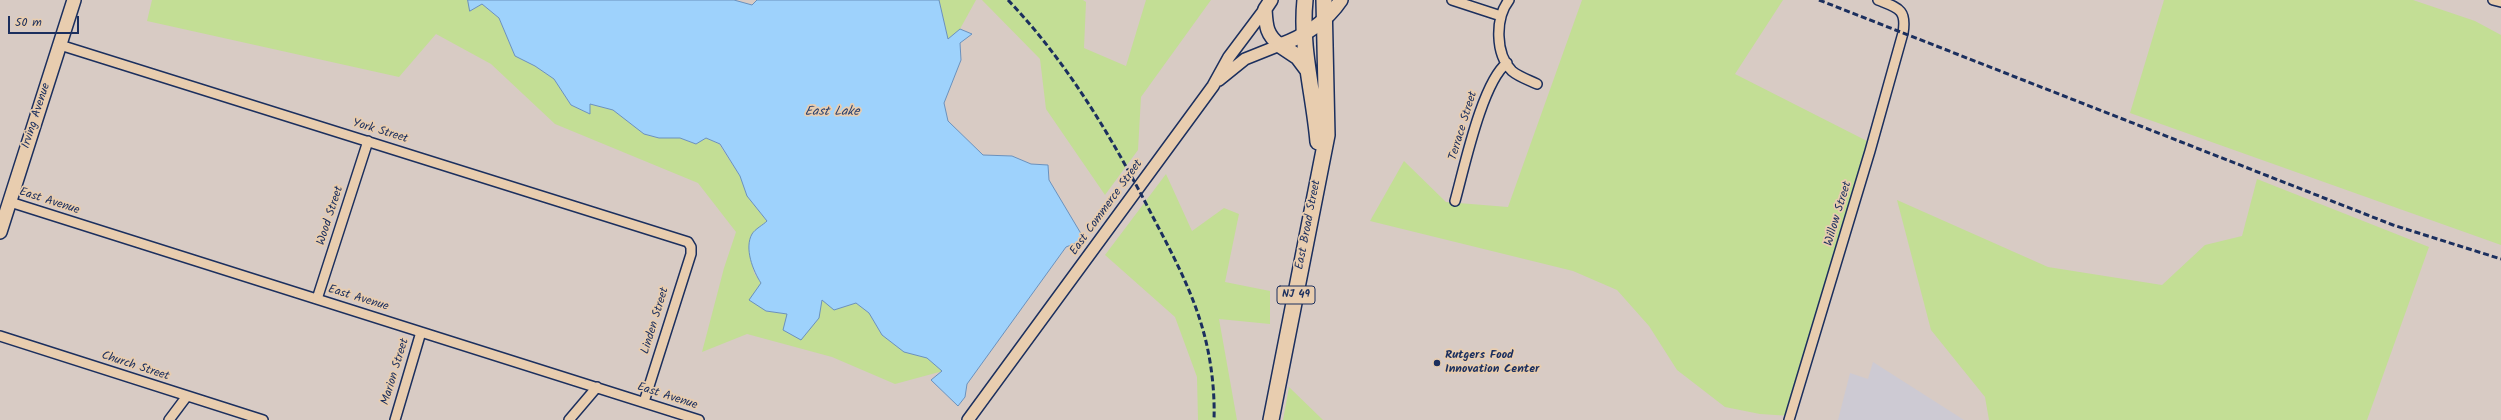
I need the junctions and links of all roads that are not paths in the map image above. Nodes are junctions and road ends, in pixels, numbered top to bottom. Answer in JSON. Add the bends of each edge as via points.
{"nodes":[{"id":1,"x":74,"y":0,"type":"edge"},
{"id":2,"x":1305,"y":0,"type":"edge"},
{"id":3,"x":1452,"y":0,"type":"edge"},
{"id":4,"x":1509,"y":0,"type":"edge"},
{"id":5,"x":1878,"y":0,"type":"edge"},
{"id":6,"x":2493,"y":0,"type":"edge"},
{"id":7,"x":1336,"y":2,"type":"edge"},
{"id":8,"x":2501,"y":2,"type":"edge"},
{"id":9,"x":1268,"y":4,"type":"edge"},
{"id":10,"x":1501,"y":16,"type":"junction"},
{"id":11,"x":1323,"y":20,"type":"junction"},
{"id":12,"x":1304,"y":36,"type":"junction"},
{"id":13,"x":60,"y":45,"type":"junction"},
{"id":14,"x":1280,"y":45,"type":"junction"},
{"id":15,"x":1507,"y":63,"type":"junction"},
{"id":16,"x":1315,"y":79,"type":"junction"},
{"id":17,"x":1538,"y":84,"type":"dead end"},
{"id":18,"x":1212,"y":86,"type":"junction"},
{"id":19,"x":368,"y":141,"type":"junction"},
{"id":20,"x":1455,"y":201,"type":"dead end"},
{"id":21,"x":10,"y":202,"type":"junction"},
{"id":22,"x":0,"y":232,"type":"edge"},
{"id":23,"x":691,"y":247,"type":"joint"},
{"id":24,"x":318,"y":299,"type":"junction"},
{"id":25,"x":421,"y":332,"type":"junction"},
{"id":26,"x":0,"y":336,"type":"edge"},
{"id":27,"x":597,"y":387,"type":"junction"},
{"id":28,"x":187,"y":396,"type":"junction"},
{"id":29,"x":644,"y":402,"type":"junction"},
{"id":30,"x":169,"y":420,"type":"edge"},
{"id":31,"x":263,"y":420,"type":"edge"},
{"id":32,"x":394,"y":420,"type":"edge"},
{"id":33,"x":569,"y":420,"type":"edge"},
{"id":34,"x":699,"y":420,"type":"edge"},
{"id":35,"x":968,"y":420,"type":"edge"},
{"id":36,"x":1271,"y":420,"type":"edge"},
{"id":37,"x":1789,"y":420,"type":"edge"}],
"edges":[{"from":1,"to":13,"type":"main road","name":"Irving Avenue"},
{"from":2,"to":12,"type":"highway","name":"East Broad Street","number":"NJ 49"},
{"from":3,"to":10,"type":"street"},
{"from":4,"to":10,"type":"street"},
{"from":5,"to":37,"type":"street","name":"Willow Street","via":[[1894,6],[1904,13],[1906,19],[1870,151]]},
{"from":6,"to":8,"type":"street"},
{"from":7,"to":11,"type":"highway","name":"East Broad Street","number":"NJ 49"},
{"from":9,"to":14,"type":"main road","via":[[1267,31]]},
{"from":9,"to":18,"type":"street","name":"East Commerce Street","via":[[1229,57]]},
{"from":10,"to":15,"type":"street","via":[[1501,48]]},
{"from":11,"to":12,"type":"main road"},
{"from":11,"to":16,"type":"highway","name":"East Broad Street","number":"NJ 49"},
{"from":12,"to":14,"type":"main road"},
{"from":12,"to":16,"type":"highway","name":"East Broad Street","number":"NJ 49"},
{"from":13,"to":19,"type":"street","name":"York Street"},
{"from":13,"to":21,"type":"main road","name":"Irving Avenue"},
{"from":14,"to":16,"type":"highway","via":[[1298,57]]},
{"from":14,"to":18,"type":"street","via":[[1245,59]]},
{"from":15,"to":17,"type":"street","via":[[1520,76]]},
{"from":15,"to":20,"type":"street","name":"Terrace Street","via":[[1499,69],[1490,85]]},
{"from":16,"to":36,"type":"highway","name":"East Broad Street","number":"NJ 49","via":[[1327,135]]},
{"from":18,"to":35,"type":"street","name":"East Commerce Street"},
{"from":19,"to":23,"type":"street","name":"York Street","via":[[680,239],[688,242]]},
{"from":19,"to":24,"type":"street","name":"Wood Street"},
{"from":21,"to":22,"type":"main road","name":"Irving Avenue"},
{"from":21,"to":24,"type":"street","name":"East Avenue"},
{"from":23,"to":29,"type":"street","name":"Linden Street"},
{"from":24,"to":25,"type":"street","name":"East Avenue"},
{"from":25,"to":27,"type":"street","name":"East Avenue"},
{"from":25,"to":32,"type":"street","name":"Marion Street"},
{"from":26,"to":28,"type":"street","name":"Church Street"},
{"from":27,"to":29,"type":"street","name":"East Avenue"},
{"from":27,"to":33,"type":"street"},
{"from":28,"to":30,"type":"street"},
{"from":28,"to":31,"type":"street","name":"Church Street"},
{"from":29,"to":34,"type":"street","name":"East Avenue"}]}
